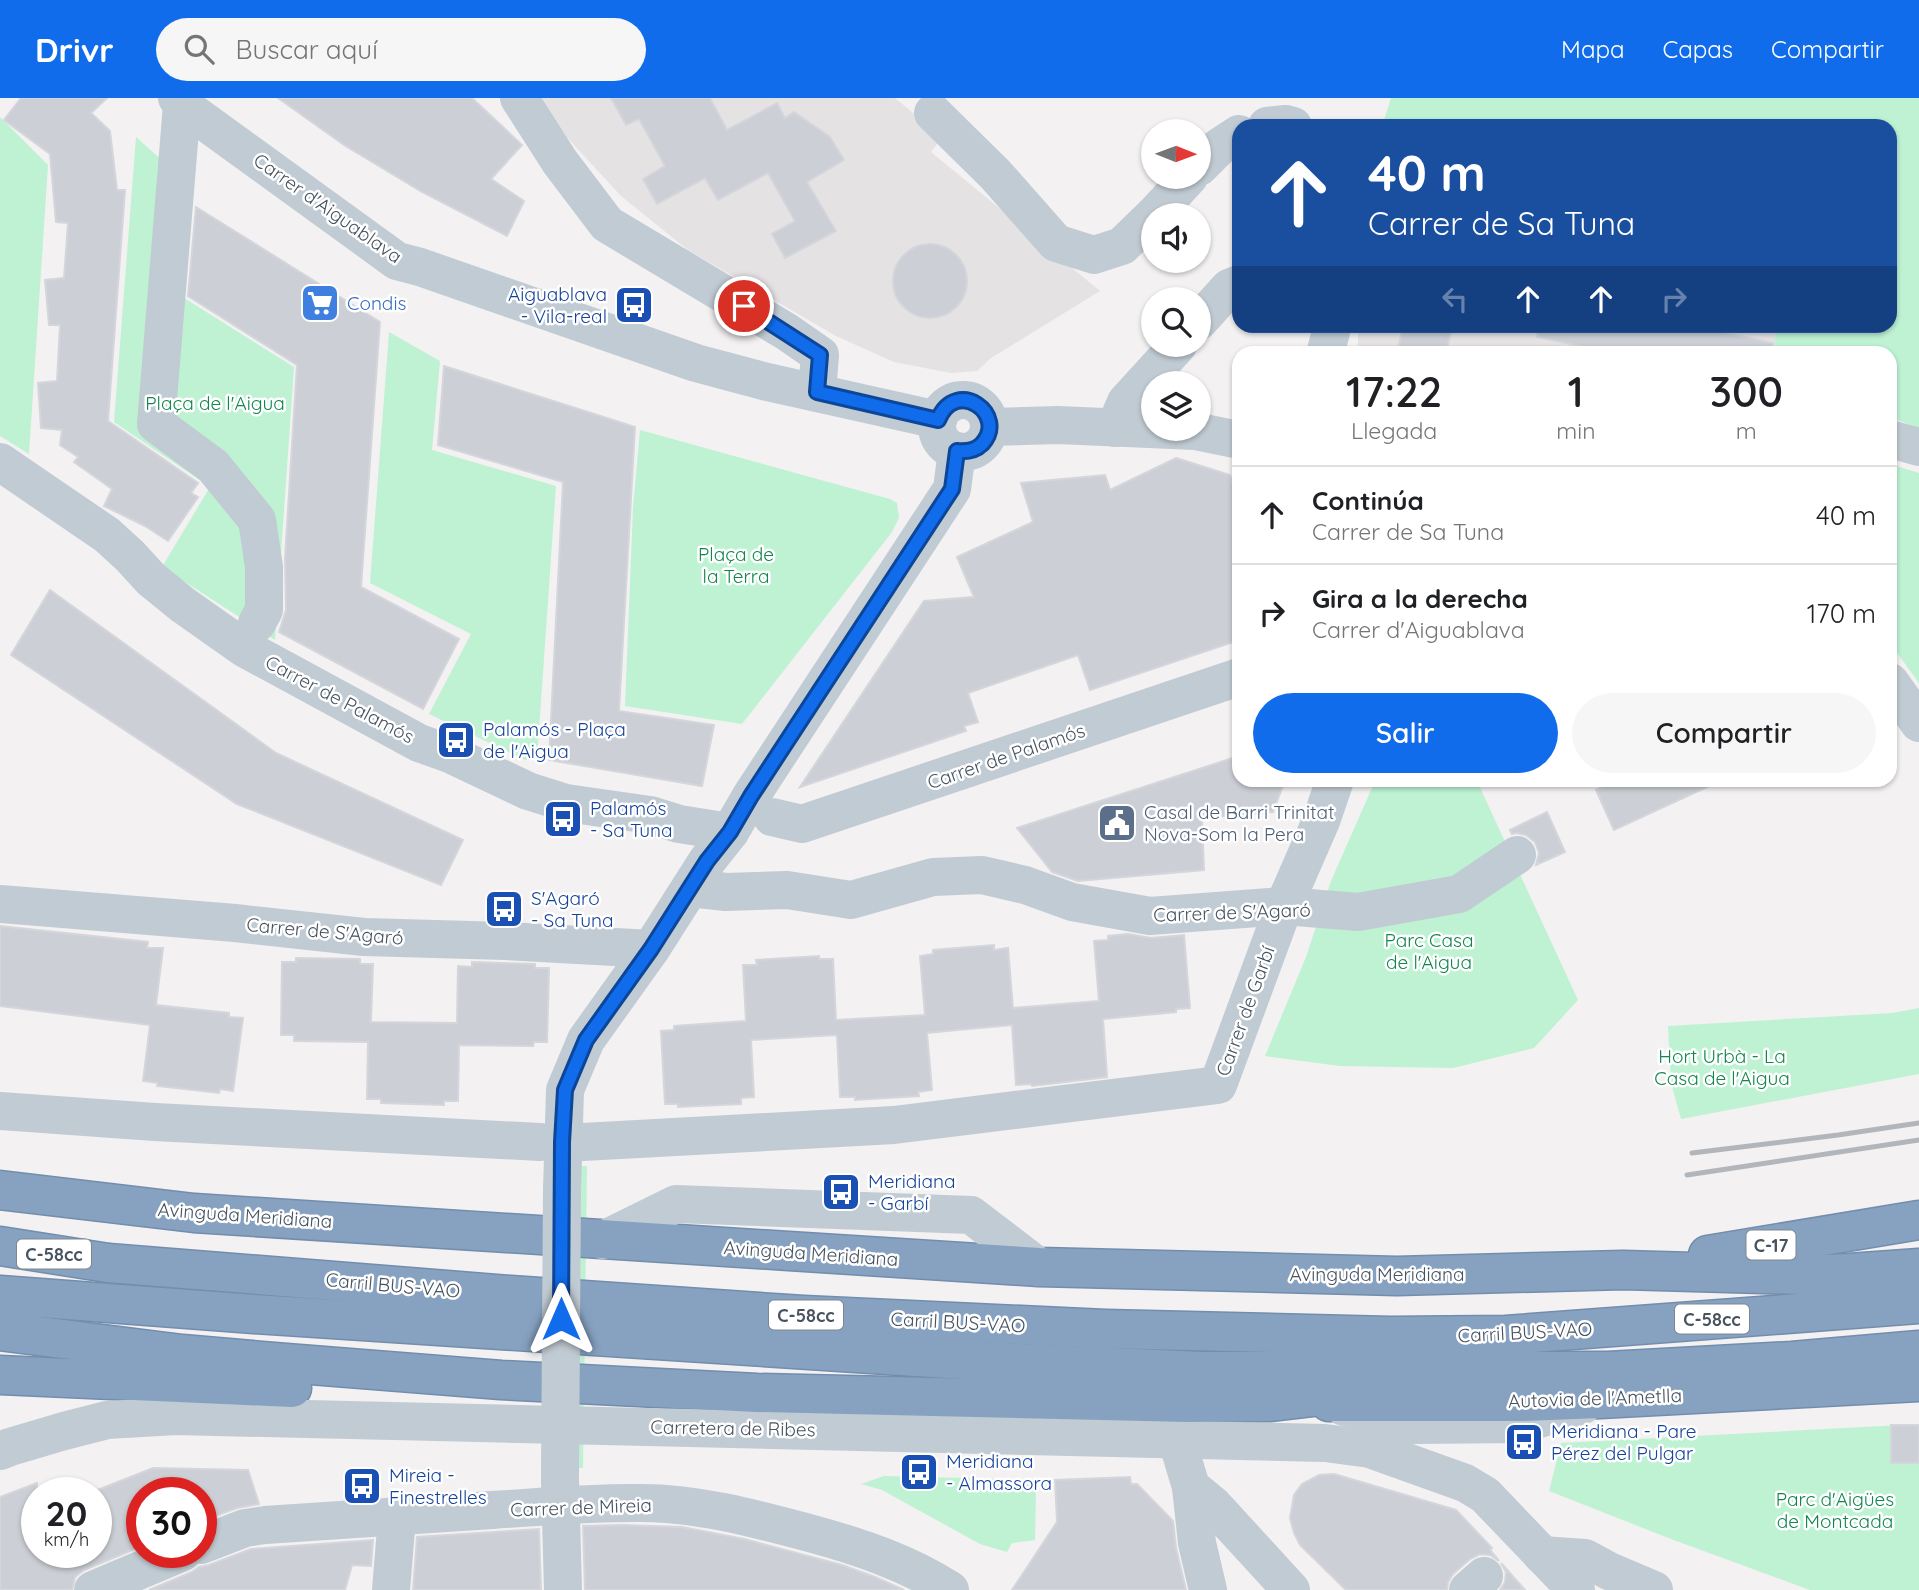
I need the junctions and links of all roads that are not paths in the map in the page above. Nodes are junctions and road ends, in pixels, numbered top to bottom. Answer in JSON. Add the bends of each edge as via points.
{"nodes":[{"id":1,"x":519,"y":98,"type":"edge"},
{"id":2,"x":180,"y":102,"type":"edge"},
{"id":3,"x":933,"y":113,"type":"dead end"},
{"id":4,"x":1232,"y":139,"type":"edge"},
{"id":5,"x":1211,"y":155,"type":"edge"},
{"id":6,"x":1178,"y":189,"type":"edge"},
{"id":7,"x":1166,"y":203,"type":"edge"},
{"id":8,"x":1141,"y":228,"type":"edge"},
{"id":9,"x":1232,"y":287,"type":"edge"},
{"id":10,"x":1211,"y":308,"type":"edge"},
{"id":11,"x":1167,"y":357,"type":"edge"},
{"id":12,"x":817,"y":392,"type":"junction"},
{"id":13,"x":1115,"y":428,"type":"junction"},
{"id":14,"x":947,"y":435,"type":"junction"},
{"id":15,"x":1232,"y":439,"type":"edge"},
{"id":16,"x":1897,"y":441,"type":"edge"},
{"id":17,"x":1919,"y":447,"type":"edge"},
{"id":18,"x":0,"y":462,"type":"edge"},
{"id":19,"x":257,"y":623,"type":"dead end"},
{"id":20,"x":1232,"y":679,"type":"edge"},
{"id":21,"x":1897,"y":692,"type":"edge"},
{"id":22,"x":1919,"y":723,"type":"edge"},
{"id":23,"x":1333,"y":787,"type":"edge"},
{"id":24,"x":772,"y":817,"type":"dead end"},
{"id":25,"x":730,"y":832,"type":"junction"},
{"id":26,"x":1517,"y":855,"type":"dead end"},
{"id":27,"x":690,"y":888,"type":"junction"},
{"id":28,"x":0,"y":904,"type":"edge"},
{"id":29,"x":1284,"y":906,"type":"junction"},
{"id":30,"x":651,"y":949,"type":"junction"},
{"id":31,"x":0,"y":1111,"type":"edge"},
{"id":32,"x":562,"y":1142,"type":"junction"},
{"id":33,"x":0,"y":1190,"type":"edge"},
{"id":34,"x":1919,"y":1220,"type":"edge"},
{"id":35,"x":0,"y":1246,"type":"edge"},
{"id":36,"x":1919,"y":1268,"type":"edge"},
{"id":37,"x":1623,"y":1270,"type":"junction"},
{"id":38,"x":0,"y":1295,"type":"edge"},
{"id":39,"x":1919,"y":1304,"type":"edge"},
{"id":40,"x":0,"y":1331,"type":"edge"},
{"id":41,"x":1919,"y":1350,"type":"edge"},
{"id":42,"x":1519,"y":1373,"type":"junction"},
{"id":43,"x":0,"y":1375,"type":"edge"},
{"id":44,"x":501,"y":1380,"type":"junction"},
{"id":45,"x":1919,"y":1382,"type":"edge"},
{"id":46,"x":1271,"y":1402,"type":"junction"},
{"id":47,"x":1177,"y":1440,"type":"junction"},
{"id":48,"x":0,"y":1451,"type":"edge"},
{"id":49,"x":1191,"y":1487,"type":"junction"},
{"id":50,"x":560,"y":1490,"type":"junction"},
{"id":51,"x":397,"y":1517,"type":"junction"},
{"id":52,"x":217,"y":1539,"type":"edge"},
{"id":53,"x":1542,"y":1555,"type":"junction"},
{"id":54,"x":146,"y":1568,"type":"edge"},
{"id":55,"x":1603,"y":1581,"type":"edge"},
{"id":56,"x":98,"y":1589,"type":"edge"},
{"id":57,"x":391,"y":1590,"type":"edge"},
{"id":58,"x":564,"y":1590,"type":"edge"},
{"id":59,"x":950,"y":1590,"type":"edge"},
{"id":60,"x":1208,"y":1590,"type":"edge"},
{"id":61,"x":1290,"y":1590,"type":"edge"},
{"id":62,"x":1576,"y":1590,"type":"edge"},
{"id":63,"x":1654,"y":1590,"type":"edge"}],
"edges":[{"from":1,"to":12,"type":"street","via":[[607,224],[820,355]]},
{"from":2,"to":12,"type":"street","name":"Carrer d'Aiguablava","via":[[397,261],[696,363]]},
{"from":2,"to":19,"type":"street","via":[[156,424],[213,466],[257,520],[264,610]]},
{"from":3,"to":8,"type":"street","via":[[1056,243],[1094,255],[1122,246]]},
{"from":4,"to":5,"type":"street"},
{"from":6,"to":7,"type":"street"},
{"from":9,"to":10,"type":"street"},
{"from":11,"to":13,"type":"street","via":[[1126,401]]},
{"from":12,"to":14,"type":"street","name":"Carrer d'Aiguablava"},
{"from":13,"to":14,"type":"street","via":[[989,427],[985,441],[972,451]]},
{"from":13,"to":15,"type":"street"},
{"from":14,"to":25,"type":"street","via":[[952,489]]},
{"from":16,"to":17,"type":"street"},
{"from":18,"to":25,"type":"street","name":"Carrer de Palamós","via":[[107,535],[170,595],[244,648],[419,743],[528,792],[566,803]]},
{"from":20,"to":24,"type":"street","name":"Carrer de Palamós","via":[[802,824]]},
{"from":21,"to":22,"type":"street"},
{"from":23,"to":29,"type":"street","name":"Carrer de Garbí"},
{"from":25,"to":27,"type":"street"},
{"from":26,"to":29,"type":"street","name":"Carrer de S'Agaró","via":[[1459,894],[1358,912]]},
{"from":27,"to":29,"type":"street","name":"Carrer de S'Agaró","via":[[787,890],[851,900],[933,877],[982,875],[1072,902],[1150,916]]},
{"from":27,"to":30,"type":"street"},
{"from":28,"to":30,"type":"street","name":"Carrer de S'Agaró","via":[[364,937]]},
{"from":29,"to":32,"type":"street","name":"Carrer de Garbí","via":[[1218,1085],[894,1125]]},
{"from":30,"to":32,"type":"street","via":[[586,1040],[565,1090]]},
{"from":31,"to":32,"type":"street"},
{"from":32,"to":50,"type":"street","bridge":true},
{"from":33,"to":37,"type":"highway","name":"Avinguda Meridiana","via":[[194,1213],[1039,1267],[1397,1276]]},
{"from":34,"to":37,"type":"highway","number":"C-17"},
{"from":35,"to":39,"type":"highway","name":"Carril BUS-VAO","number":"C-58cc","via":[[107,1263],[510,1295],[1105,1329],[1506,1335]]},
{"from":36,"to":37,"type":"highway","via":[[1801,1275]]},
{"from":38,"to":42,"type":"highway","via":[[979,1362],[1202,1371]]},
{"from":40,"to":44,"type":"highway","via":[[182,1354]]},
{"from":41,"to":42,"type":"highway","via":[[1792,1361]]},
{"from":42,"to":46,"type":"highway"},
{"from":43,"to":44,"type":"highway","via":[[303,1388]]},
{"from":44,"to":46,"type":"highway","via":[[757,1393]]},
{"from":45,"to":46,"type":"highway","name":"Autovia de l'Ametlla","via":[[1507,1402]]},
{"from":47,"to":48,"type":"street","name":"Carretera de Ribes","via":[[176,1416],[107,1420]]},
{"from":47,"to":49,"type":"street"},
{"from":47,"to":53,"type":"street","name":"Carretera de Ribes","via":[[1349,1444],[1370,1449],[1441,1473],[1485,1495]]},
{"from":49,"to":60,"type":"street"},
{"from":49,"to":61,"type":"street"},
{"from":50,"to":51,"type":"street","name":"Carrer de Mireia"},
{"from":50,"to":58,"type":"street"},
{"from":50,"to":59,"type":"street","name":"Carrer de Mireia","via":[[773,1523],[877,1554]]},
{"from":51,"to":52,"type":"street","name":"Carrer de Mireia","via":[[265,1525]]},
{"from":51,"to":57,"type":"street"},
{"from":53,"to":55,"type":"street","via":[[1585,1558]]},
{"from":53,"to":62,"type":"street","name":"Carretera de Ribes"},
{"from":54,"to":56,"type":"street"},
{"from":55,"to":63,"type":"street"}]}
